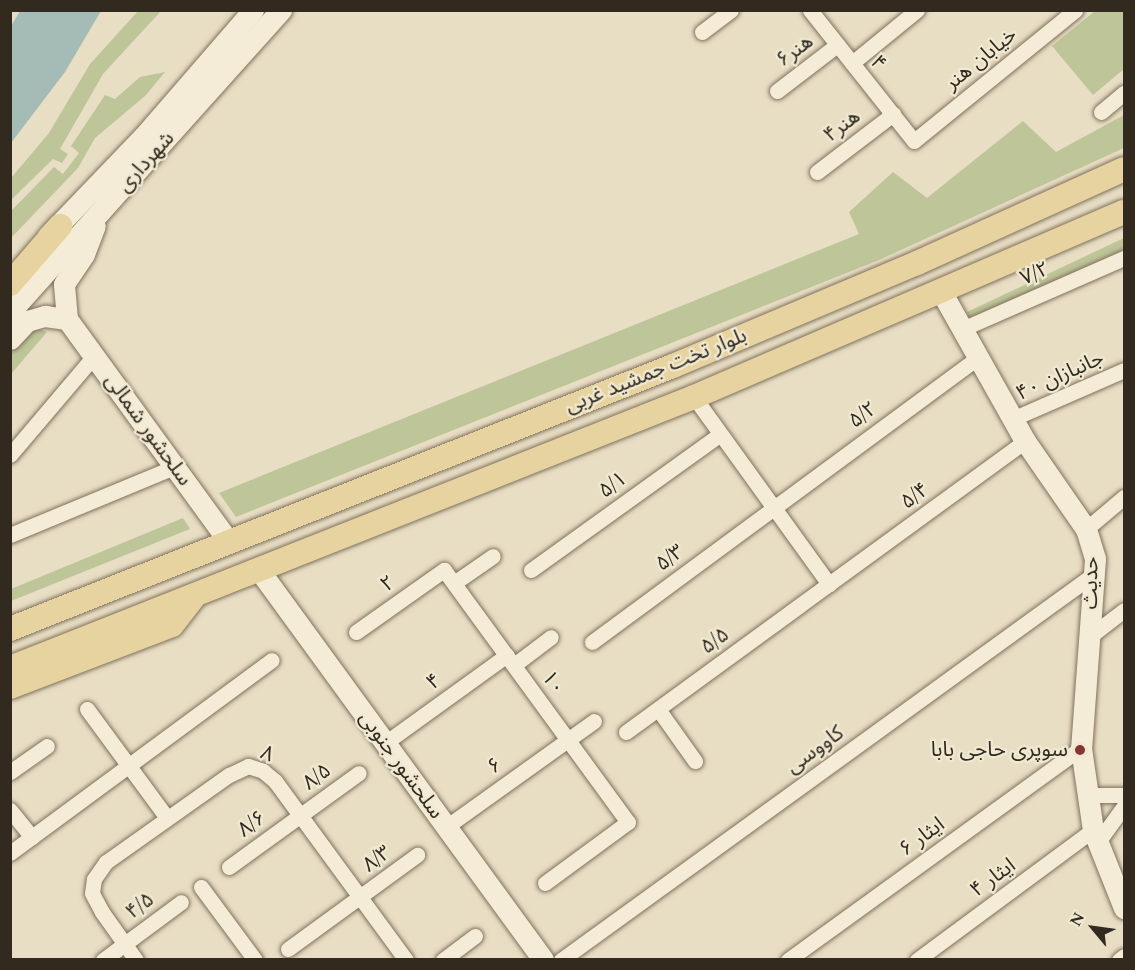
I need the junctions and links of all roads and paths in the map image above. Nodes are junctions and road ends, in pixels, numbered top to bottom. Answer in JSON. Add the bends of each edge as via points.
{"nodes":[{"id":1,"x":253,"y":10,"type":"edge"},
{"id":2,"x":281,"y":10,"type":"edge"},
{"id":3,"x":731,"y":10,"type":"edge"},
{"id":4,"x":810,"y":10,"type":"edge"},
{"id":5,"x":916,"y":10,"type":"edge"},
{"id":6,"x":1075,"y":10,"type":"edge"},
{"id":7,"x":702,"y":32,"type":"dead end"},
{"id":8,"x":837,"y":45,"type":"junction"},
{"id":9,"x":852,"y":63,"type":"junction"},
{"id":10,"x":777,"y":91,"type":"dead end"},
{"id":11,"x":1125,"y":93,"type":"edge"},
{"id":12,"x":1101,"y":112,"type":"dead end"},
{"id":13,"x":892,"y":114,"type":"junction"},
{"id":14,"x":914,"y":141,"type":"joint"},
{"id":15,"x":1125,"y":169,"type":"edge"},
{"id":16,"x":817,"y":172,"type":"dead end"},
{"id":17,"x":1125,"y":212,"type":"edge"},
{"id":18,"x":100,"y":213,"type":"junction"},
{"id":19,"x":60,"y":226,"type":"junction"},
{"id":20,"x":1125,"y":258,"type":"edge"},
{"id":21,"x":10,"y":268,"type":"edge"},
{"id":22,"x":10,"y":284,"type":"edge"},
{"id":23,"x":942,"y":293,"type":"junction"},
{"id":24,"x":10,"y":312,"type":"edge"},
{"id":25,"x":67,"y":319,"type":"junction"},
{"id":26,"x":962,"y":329,"type":"junction"},
{"id":27,"x":10,"y":339,"type":"edge"},
{"id":28,"x":94,"y":356,"type":"junction"},
{"id":29,"x":978,"y":357,"type":"junction"},
{"id":30,"x":1125,"y":370,"type":"edge"},
{"id":31,"x":694,"y":397,"type":"junction"},
{"id":32,"x":1012,"y":419,"type":"junction"},
{"id":33,"x":720,"y":434,"type":"junction"},
{"id":34,"x":1025,"y":441,"type":"junction"},
{"id":35,"x":10,"y":455,"type":"edge"},
{"id":36,"x":174,"y":467,"type":"junction"},
{"id":37,"x":1125,"y":496,"type":"edge"},
{"id":38,"x":774,"y":507,"type":"junction"},
{"id":39,"x":1086,"y":529,"type":"junction"},
{"id":40,"x":10,"y":535,"type":"edge"},
{"id":41,"x":228,"y":541,"type":"junction"},
{"id":42,"x":493,"y":556,"type":"dead end"},
{"id":43,"x":182,"y":559,"type":"junction"},
{"id":44,"x":259,"y":570,"type":"junction"},
{"id":45,"x":444,"y":570,"type":"joint"},
{"id":46,"x":531,"y":570,"type":"dead end"},
{"id":47,"x":1094,"y":574,"type":"junction"},
{"id":48,"x":454,"y":583,"type":"junction"},
{"id":49,"x":829,"y":584,"type":"junction"},
{"id":50,"x":195,"y":596,"type":"junction"},
{"id":51,"x":1125,"y":610,"type":"edge"},
{"id":52,"x":10,"y":613,"type":"edge"},
{"id":53,"x":10,"y":629,"type":"edge"},
{"id":54,"x":356,"y":632,"type":"dead end"},
{"id":55,"x":551,"y":637,"type":"dead end"},
{"id":56,"x":1089,"y":637,"type":"junction"},
{"id":57,"x":592,"y":642,"type":"dead end"},
{"id":58,"x":272,"y":660,"type":"dead end"},
{"id":59,"x":510,"y":660,"type":"junction"},
{"id":60,"x":10,"y":668,"type":"edge"},
{"id":61,"x":10,"y":687,"type":"edge"},
{"id":62,"x":87,"y":709,"type":"dead end"},
{"id":63,"x":658,"y":709,"type":"junction"},
{"id":64,"x":594,"y":721,"type":"dead end"},
{"id":65,"x":626,"y":732,"type":"dead end"},
{"id":66,"x":568,"y":740,"type":"junction"},
{"id":67,"x":385,"y":743,"type":"junction"},
{"id":68,"x":47,"y":746,"type":"dead end"},
{"id":69,"x":1082,"y":748,"type":"junction"},
{"id":70,"x":695,"y":761,"type":"dead end"},
{"id":71,"x":128,"y":766,"type":"junction"},
{"id":72,"x":10,"y":772,"type":"edge"},
{"id":73,"x":359,"y":773,"type":"dead end"},
{"id":74,"x":1088,"y":795,"type":"junction"},
{"id":75,"x":1125,"y":795,"type":"edge"},
{"id":76,"x":1125,"y":806,"type":"edge"},
{"id":77,"x":10,"y":810,"type":"edge"},
{"id":78,"x":300,"y":815,"type":"junction"},
{"id":79,"x":167,"y":818,"type":"junction"},
{"id":80,"x":446,"y":827,"type":"junction"},
{"id":81,"x":1096,"y":836,"type":"junction"},
{"id":82,"x":32,"y":837,"type":"junction"},
{"id":83,"x":10,"y":853,"type":"edge"},
{"id":84,"x":417,"y":855,"type":"dead end"},
{"id":85,"x":229,"y":867,"type":"dead end"},
{"id":86,"x":545,"y":882,"type":"dead end"},
{"id":87,"x":201,"y":887,"type":"dead end"},
{"id":88,"x":360,"y":897,"type":"junction"},
{"id":89,"x":181,"y":902,"type":"dead end"},
{"id":90,"x":1125,"y":908,"type":"edge"},
{"id":91,"x":475,"y":936,"type":"dead end"},
{"id":92,"x":124,"y":944,"type":"junction"},
{"id":93,"x":288,"y":949,"type":"dead end"},
{"id":94,"x":1125,"y":956,"type":"edge"},
{"id":95,"x":103,"y":960,"type":"edge"},
{"id":96,"x":136,"y":960,"type":"edge"},
{"id":97,"x":255,"y":960,"type":"edge"},
{"id":98,"x":406,"y":960,"type":"edge"},
{"id":99,"x":443,"y":960,"type":"edge"},
{"id":100,"x":543,"y":960,"type":"edge"},
{"id":101,"x":561,"y":960,"type":"edge"},
{"id":102,"x":788,"y":960,"type":"edge"},
{"id":103,"x":917,"y":960,"type":"edge"},
{"id":104,"x":1119,"y":960,"type":"edge"}],
"edges":[{"from":1,"to":19,"type":"street","name":"شهرداری"},
{"from":2,"to":18,"type":"street","name":"شهرداری"},
{"from":3,"to":7,"type":"street"},
{"from":4,"to":8,"type":"street","name":"۴"},
{"from":5,"to":9,"type":"street"},
{"from":6,"to":14,"type":"street","name":"خیابان هنر"},
{"from":8,"to":9,"type":"street","name":"۴"},
{"from":8,"to":10,"type":"street","name":"هنر۶"},
{"from":9,"to":13,"type":"street","name":"۴"},
{"from":11,"to":12,"type":"street"},
{"from":13,"to":14,"type":"street","name":"۴"},
{"from":13,"to":16,"type":"street","name":"هنر۴"},
{"from":15,"to":41,"type":"main road","name":"بلوار تخت جمشید غربی","via":[[917,263],[673,366]]},
{"from":17,"to":23,"type":"main road","name":"بلوار تخت جمشید غربی"},
{"from":18,"to":24,"type":"street","name":"شهرداری"},
{"from":18,"to":25,"type":"street","via":[[84,254],[64,284]]},
{"from":19,"to":21,"type":"street","name":"شهرداری"},
{"from":19,"to":22,"type":"main road"},
{"from":20,"to":26,"type":"street","name":"۷/۲"},
{"from":23,"to":26,"type":"street","name":"حدیث"},
{"from":23,"to":31,"type":"main road","name":"بلوار تخت جمشید غربی"},
{"from":25,"to":27,"type":"street","via":[[45,316],[27,321]]},
{"from":25,"to":28,"type":"street","name":"سلحشور شمالی"},
{"from":26,"to":29,"type":"street","name":"حدیث"},
{"from":28,"to":35,"type":"street"},
{"from":28,"to":36,"type":"street","name":"سلحشور شمالی"},
{"from":29,"to":32,"type":"street","name":"حدیث"},
{"from":29,"to":38,"type":"street","name":"۵/۲"},
{"from":30,"to":32,"type":"street","name":"۴۰ جانبازان"},
{"from":31,"to":33,"type":"street"},
{"from":31,"to":44,"type":"main road","name":"بلوار تخت جمشید غربی"},
{"from":32,"to":34,"type":"street","name":"حدیث"},
{"from":33,"to":38,"type":"street"},
{"from":33,"to":46,"type":"street","name":"۵/۱"},
{"from":34,"to":39,"type":"street","name":"حدیث"},
{"from":34,"to":49,"type":"street","name":"۵/۴"},
{"from":36,"to":40,"type":"street"},
{"from":36,"to":41,"type":"street","name":"سلحشور شمالی"},
{"from":37,"to":39,"type":"street"},
{"from":38,"to":49,"type":"street"},
{"from":38,"to":57,"type":"street","name":"۵/۳"},
{"from":39,"to":47,"type":"street","name":"حدیث","via":[[1095,559]]},
{"from":41,"to":43,"type":"main road","name":"بلوار تخت جمشید غربی"},
{"from":42,"to":48,"type":"street"},
{"from":43,"to":52,"type":"main road","via":[[159,553]]},
{"from":43,"to":53,"type":"main road","name":"بلوار تخت جمشید غربی"},
{"from":44,"to":50,"type":"main road","name":"بلوار تخت جمشید غربی"},
{"from":44,"to":67,"type":"street","name":"سلحشور جنوبی"},
{"from":45,"to":48,"type":"street","name":"۱۰"},
{"from":45,"to":54,"type":"street","name":"۲"},
{"from":47,"to":56,"type":"street","name":"حدیث"},
{"from":47,"to":101,"type":"street","name":"کاووسی"},
{"from":48,"to":59,"type":"street","name":"۱۰"},
{"from":49,"to":63,"type":"street","name":"۵/۵"},
{"from":50,"to":60,"type":"main road","name":"بلوار تخت جمشید غربی"},
{"from":50,"to":61,"type":"main road","via":[[172,625]]},
{"from":51,"to":56,"type":"street"},
{"from":55,"to":59,"type":"street","name":"۴"},
{"from":56,"to":69,"type":"street","name":"حدیث"},
{"from":58,"to":71,"type":"street"},
{"from":59,"to":66,"type":"street","name":"۱۰"},
{"from":59,"to":67,"type":"street","name":"۴"},
{"from":62,"to":71,"type":"street"},
{"from":63,"to":65,"type":"street","name":"۵/۵"},
{"from":63,"to":70,"type":"street"},
{"from":64,"to":66,"type":"street","name":"۶"},
{"from":66,"to":80,"type":"street","name":"۶"},
{"from":66,"to":86,"type":"street","name":"۱۰","via":[[628,822]]},
{"from":67,"to":80,"type":"street","name":"سلحشور جنوبی"},
{"from":68,"to":72,"type":"street"},
{"from":69,"to":74,"type":"street","name":"حدیث"},
{"from":69,"to":102,"type":"street","name":"ایثار ۶"},
{"from":71,"to":79,"type":"street"},
{"from":71,"to":82,"type":"street"},
{"from":73,"to":78,"type":"street","name":"۸/۵"},
{"from":74,"to":75,"type":"street"},
{"from":74,"to":81,"type":"street","name":"حدیث"},
{"from":76,"to":81,"type":"street","name":"ایثار ۴"},
{"from":77,"to":82,"type":"street"},
{"from":78,"to":79,"type":"street","name":"۸","via":[[275,781],[249,766],[229,775]]},
{"from":78,"to":85,"type":"street","name":"۸/۶"},
{"from":78,"to":88,"type":"street","name":"۸"},
{"from":79,"to":92,"type":"street","name":"۸","via":[[106,862],[94,879],[92,892]]},
{"from":80,"to":100,"type":"street","name":"سلحشور جنوبی"},
{"from":81,"to":90,"type":"street","name":"حدیث"},
{"from":81,"to":103,"type":"street","name":"ایثار ۴"},
{"from":82,"to":83,"type":"street"},
{"from":84,"to":88,"type":"street","name":"۸/۳"},
{"from":87,"to":97,"type":"street"},
{"from":88,"to":93,"type":"street","name":"۸/۳"},
{"from":88,"to":98,"type":"street","name":"۸"},
{"from":89,"to":92,"type":"street","name":"۴/۵"},
{"from":91,"to":99,"type":"street"},
{"from":92,"to":95,"type":"street","name":"۴/۵"},
{"from":92,"to":96,"type":"street"},
{"from":94,"to":104,"type":"street"}]}
